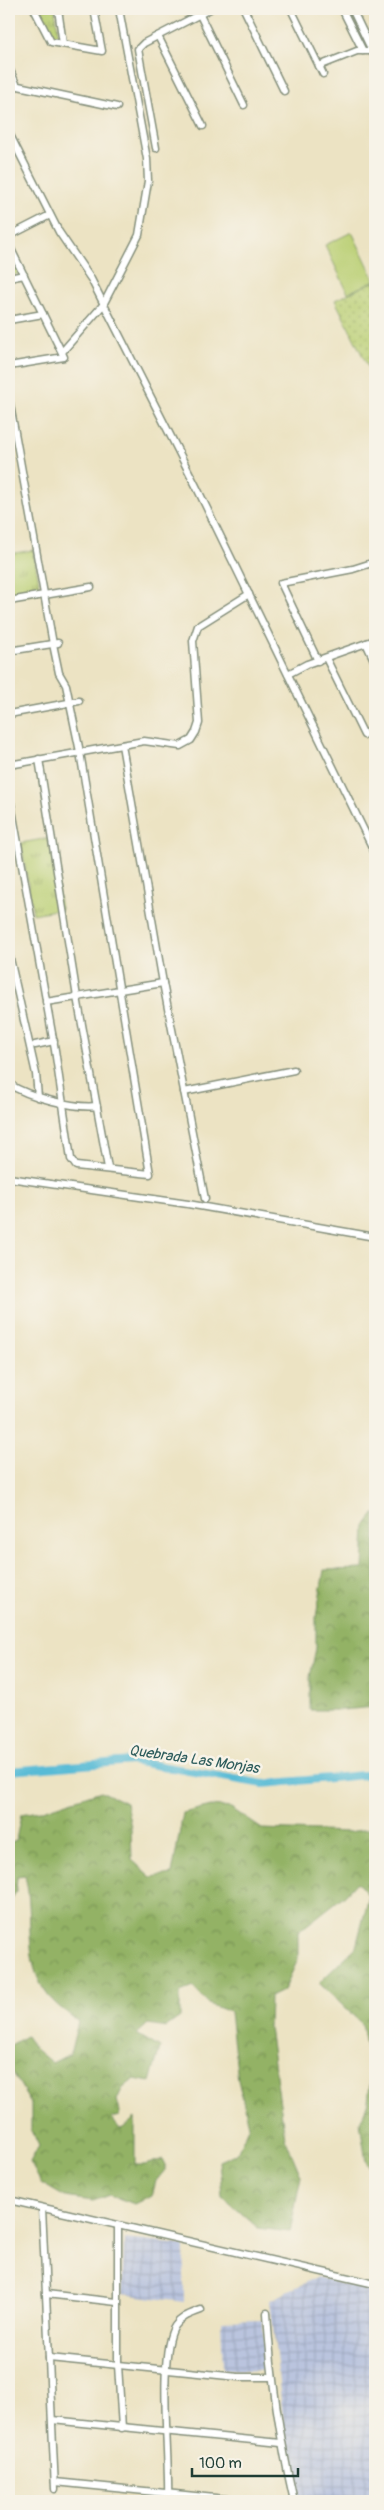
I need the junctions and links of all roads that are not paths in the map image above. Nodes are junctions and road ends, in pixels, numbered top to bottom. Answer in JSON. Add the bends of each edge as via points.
{"nodes":[{"id":1,"x":34,"y":9,"type":"edge"},
{"id":2,"x":58,"y":9,"type":"edge"},
{"id":3,"x":94,"y":9,"type":"edge"},
{"id":4,"x":118,"y":9,"type":"edge"},
{"id":5,"x":210,"y":9,"type":"edge"},
{"id":6,"x":244,"y":9,"type":"edge"},
{"id":7,"x":291,"y":9,"type":"edge"},
{"id":8,"x":342,"y":9,"type":"edge"},
{"id":9,"x":355,"y":9,"type":"edge"},
{"id":10,"x":198,"y":12,"type":"edge"},
{"id":11,"x":158,"y":36,"type":"junction"},
{"id":12,"x":63,"y":44,"type":"junction"},
{"id":13,"x":363,"y":51,"type":"junction"},
{"id":14,"x":374,"y":54,"type":"edge"},
{"id":15,"x":319,"y":66,"type":"junction"},
{"id":16,"x":9,"y":68,"type":"edge"},
{"id":17,"x":323,"y":74,"type":"dead end"},
{"id":18,"x":9,"y":84,"type":"edge"},
{"id":19,"x":17,"y":86,"type":"junction"},
{"id":20,"x":284,"y":91,"type":"dead end"},
{"id":21,"x":244,"y":105,"type":"dead end"},
{"id":22,"x":117,"y":107,"type":"dead end"},
{"id":23,"x":203,"y":126,"type":"dead end"},
{"id":24,"x":9,"y":133,"type":"edge"},
{"id":25,"x":156,"y":148,"type":"dead end"},
{"id":26,"x":50,"y":215,"type":"junction"},
{"id":27,"x":9,"y":236,"type":"edge"},
{"id":28,"x":9,"y":245,"type":"edge"},
{"id":29,"x":24,"y":275,"type":"junction"},
{"id":30,"x":9,"y":278,"type":"edge"},
{"id":31,"x":103,"y":305,"type":"junction"},
{"id":32,"x":43,"y":314,"type":"junction"},
{"id":33,"x":9,"y":320,"type":"edge"},
{"id":34,"x":62,"y":352,"type":"junction"},
{"id":35,"x":9,"y":366,"type":"edge"},
{"id":36,"x":9,"y":399,"type":"edge"},
{"id":37,"x":375,"y":562,"type":"edge"},
{"id":38,"x":91,"y":587,"type":"dead end"},
{"id":39,"x":44,"y":594,"type":"junction"},
{"id":40,"x":249,"y":594,"type":"junction"},
{"id":41,"x":9,"y":601,"type":"edge"},
{"id":42,"x":375,"y":640,"type":"edge"},
{"id":43,"x":55,"y":643,"type":"junction"},
{"id":44,"x":366,"y":644,"type":"junction"},
{"id":45,"x":9,"y":651,"type":"edge"},
{"id":46,"x":326,"y":658,"type":"junction"},
{"id":47,"x":318,"y":661,"type":"junction"},
{"id":48,"x":375,"y":662,"type":"edge"},
{"id":49,"x":288,"y":674,"type":"junction"},
{"id":50,"x":79,"y":701,"type":"dead end"},
{"id":51,"x":70,"y":703,"type":"junction"},
{"id":52,"x":9,"y":714,"type":"edge"},
{"id":53,"x":364,"y":735,"type":"dead end"},
{"id":54,"x":122,"y":745,"type":"junction"},
{"id":55,"x":80,"y":752,"type":"junction"},
{"id":56,"x":39,"y":759,"type":"junction"},
{"id":57,"x":9,"y":765,"type":"edge"},
{"id":58,"x":9,"y":793,"type":"edge"},
{"id":59,"x":375,"y":853,"type":"edge"},
{"id":60,"x":9,"y":954,"type":"edge"},
{"id":61,"x":163,"y":982,"type":"junction"},
{"id":62,"x":118,"y":991,"type":"junction"},
{"id":63,"x":77,"y":997,"type":"junction"},
{"id":64,"x":46,"y":1002,"type":"junction"},
{"id":65,"x":54,"y":1041,"type":"junction"},
{"id":66,"x":35,"y":1045,"type":"dead end"},
{"id":67,"x":294,"y":1070,"type":"dead end"},
{"id":68,"x":9,"y":1084,"type":"edge"},
{"id":69,"x":184,"y":1092,"type":"junction"},
{"id":70,"x":38,"y":1097,"type":"junction"},
{"id":71,"x":63,"y":1102,"type":"junction"},
{"id":72,"x":97,"y":1106,"type":"junction"},
{"id":73,"x":108,"y":1168,"type":"junction"},
{"id":74,"x":9,"y":1178,"type":"edge"},
{"id":75,"x":205,"y":1199,"type":"dead end"},
{"id":76,"x":375,"y":1237,"type":"edge"},
{"id":77,"x":9,"y":2200,"type":"edge"},
{"id":78,"x":42,"y":2208,"type":"junction"},
{"id":79,"x":118,"y":2226,"type":"junction"},
{"id":80,"x":375,"y":2284,"type":"edge"},
{"id":81,"x":46,"y":2294,"type":"junction"},
{"id":82,"x":117,"y":2302,"type":"junction"},
{"id":83,"x":201,"y":2310,"type":"dead end"},
{"id":84,"x":267,"y":2313,"type":"dead end"},
{"id":85,"x":49,"y":2358,"type":"junction"},
{"id":86,"x":118,"y":2365,"type":"junction"},
{"id":87,"x":166,"y":2370,"type":"junction"},
{"id":88,"x":271,"y":2377,"type":"junction"},
{"id":89,"x":52,"y":2420,"type":"junction"},
{"id":90,"x":122,"y":2428,"type":"junction"},
{"id":91,"x":168,"y":2432,"type":"junction"},
{"id":92,"x":281,"y":2443,"type":"junction"},
{"id":93,"x":169,"y":2496,"type":"junction"},
{"id":94,"x":245,"y":2501,"type":"edge"},
{"id":95,"x":294,"y":2501,"type":"edge"}],
"edges":[{"from":1,"to":12,"type":"street","via":[[48,40]]},
{"from":2,"to":12,"type":"street"},
{"from":3,"to":12,"type":"street","via":[[102,50]]},
{"from":4,"to":31,"type":"street","via":[[148,181],[139,235]]},
{"from":5,"to":10,"type":"street"},
{"from":6,"to":20,"type":"street"},
{"from":7,"to":15,"type":"street"},
{"from":8,"to":13,"type":"street"},
{"from":9,"to":14,"type":"street"},
{"from":10,"to":11,"type":"street"},
{"from":10,"to":21,"type":"street"},
{"from":11,"to":23,"type":"street"},
{"from":11,"to":25,"type":"street","via":[[140,46],[138,54]]},
{"from":13,"to":14,"type":"street"},
{"from":13,"to":15,"type":"street"},
{"from":15,"to":17,"type":"street"},
{"from":16,"to":19,"type":"street"},
{"from":18,"to":19,"type":"street"},
{"from":19,"to":22,"type":"street"},
{"from":24,"to":26,"type":"street"},
{"from":26,"to":27,"type":"street"},
{"from":26,"to":31,"type":"street","via":[[85,268]]},
{"from":28,"to":29,"type":"street"},
{"from":29,"to":30,"type":"street"},
{"from":29,"to":32,"type":"street"},
{"from":31,"to":34,"type":"street"},
{"from":31,"to":40,"type":"street"},
{"from":32,"to":33,"type":"street"},
{"from":32,"to":34,"type":"street"},
{"from":34,"to":35,"type":"street","via":[[64,357]]},
{"from":36,"to":39,"type":"street"},
{"from":37,"to":47,"type":"street","via":[[281,583]]},
{"from":38,"to":39,"type":"street"},
{"from":39,"to":41,"type":"street"},
{"from":39,"to":43,"type":"street"},
{"from":40,"to":49,"type":"street"},
{"from":40,"to":54,"type":"street","via":[[194,631],[198,723],[191,740],[180,746],[144,741]]},
{"from":42,"to":44,"type":"street"},
{"from":43,"to":45,"type":"street"},
{"from":43,"to":51,"type":"street"},
{"from":44,"to":46,"type":"street"},
{"from":44,"to":48,"type":"street"},
{"from":46,"to":47,"type":"street"},
{"from":46,"to":53,"type":"street"},
{"from":47,"to":49,"type":"street"},
{"from":49,"to":59,"type":"street"},
{"from":50,"to":51,"type":"street"},
{"from":51,"to":52,"type":"street"},
{"from":51,"to":55,"type":"street"},
{"from":54,"to":55,"type":"street"},
{"from":54,"to":61,"type":"street"},
{"from":55,"to":56,"type":"street"},
{"from":55,"to":62,"type":"street"},
{"from":56,"to":57,"type":"street"},
{"from":56,"to":63,"type":"street"},
{"from":58,"to":64,"type":"street"},
{"from":60,"to":70,"type":"street","via":[[36,1074]]},
{"from":61,"to":62,"type":"street"},
{"from":61,"to":69,"type":"street"},
{"from":62,"to":63,"type":"street"},
{"from":62,"to":73,"type":"street","via":[[150,1174]]},
{"from":63,"to":64,"type":"street"},
{"from":63,"to":72,"type":"street"},
{"from":64,"to":65,"type":"street"},
{"from":65,"to":66,"type":"street"},
{"from":65,"to":71,"type":"street"},
{"from":67,"to":69,"type":"street"},
{"from":68,"to":70,"type":"street"},
{"from":69,"to":75,"type":"street"},
{"from":70,"to":71,"type":"street"},
{"from":71,"to":72,"type":"street"},
{"from":71,"to":73,"type":"street","via":[[73,1162],[76,1166]]},
{"from":72,"to":73,"type":"street"},
{"from":74,"to":76,"type":"street","via":[[188,1204]]},
{"from":77,"to":78,"type":"street"},
{"from":78,"to":79,"type":"street"},
{"from":78,"to":81,"type":"street"},
{"from":79,"to":80,"type":"street"},
{"from":79,"to":82,"type":"street"},
{"from":81,"to":82,"type":"street"},
{"from":81,"to":85,"type":"street"},
{"from":82,"to":86,"type":"street"},
{"from":83,"to":87,"type":"street","via":[[182,2318],[174,2327],[168,2344]]},
{"from":84,"to":88,"type":"street"},
{"from":85,"to":86,"type":"street"},
{"from":85,"to":89,"type":"street"},
{"from":86,"to":87,"type":"street"},
{"from":86,"to":90,"type":"street"},
{"from":87,"to":88,"type":"street"},
{"from":87,"to":91,"type":"street"},
{"from":88,"to":92,"type":"street"},
{"from":89,"to":90,"type":"street"},
{"from":89,"to":93,"type":"street","via":[[55,2485]]},
{"from":90,"to":91,"type":"street"},
{"from":91,"to":92,"type":"street"},
{"from":91,"to":93,"type":"street"},
{"from":92,"to":95,"type":"street"},
{"from":93,"to":94,"type":"street"}]}
